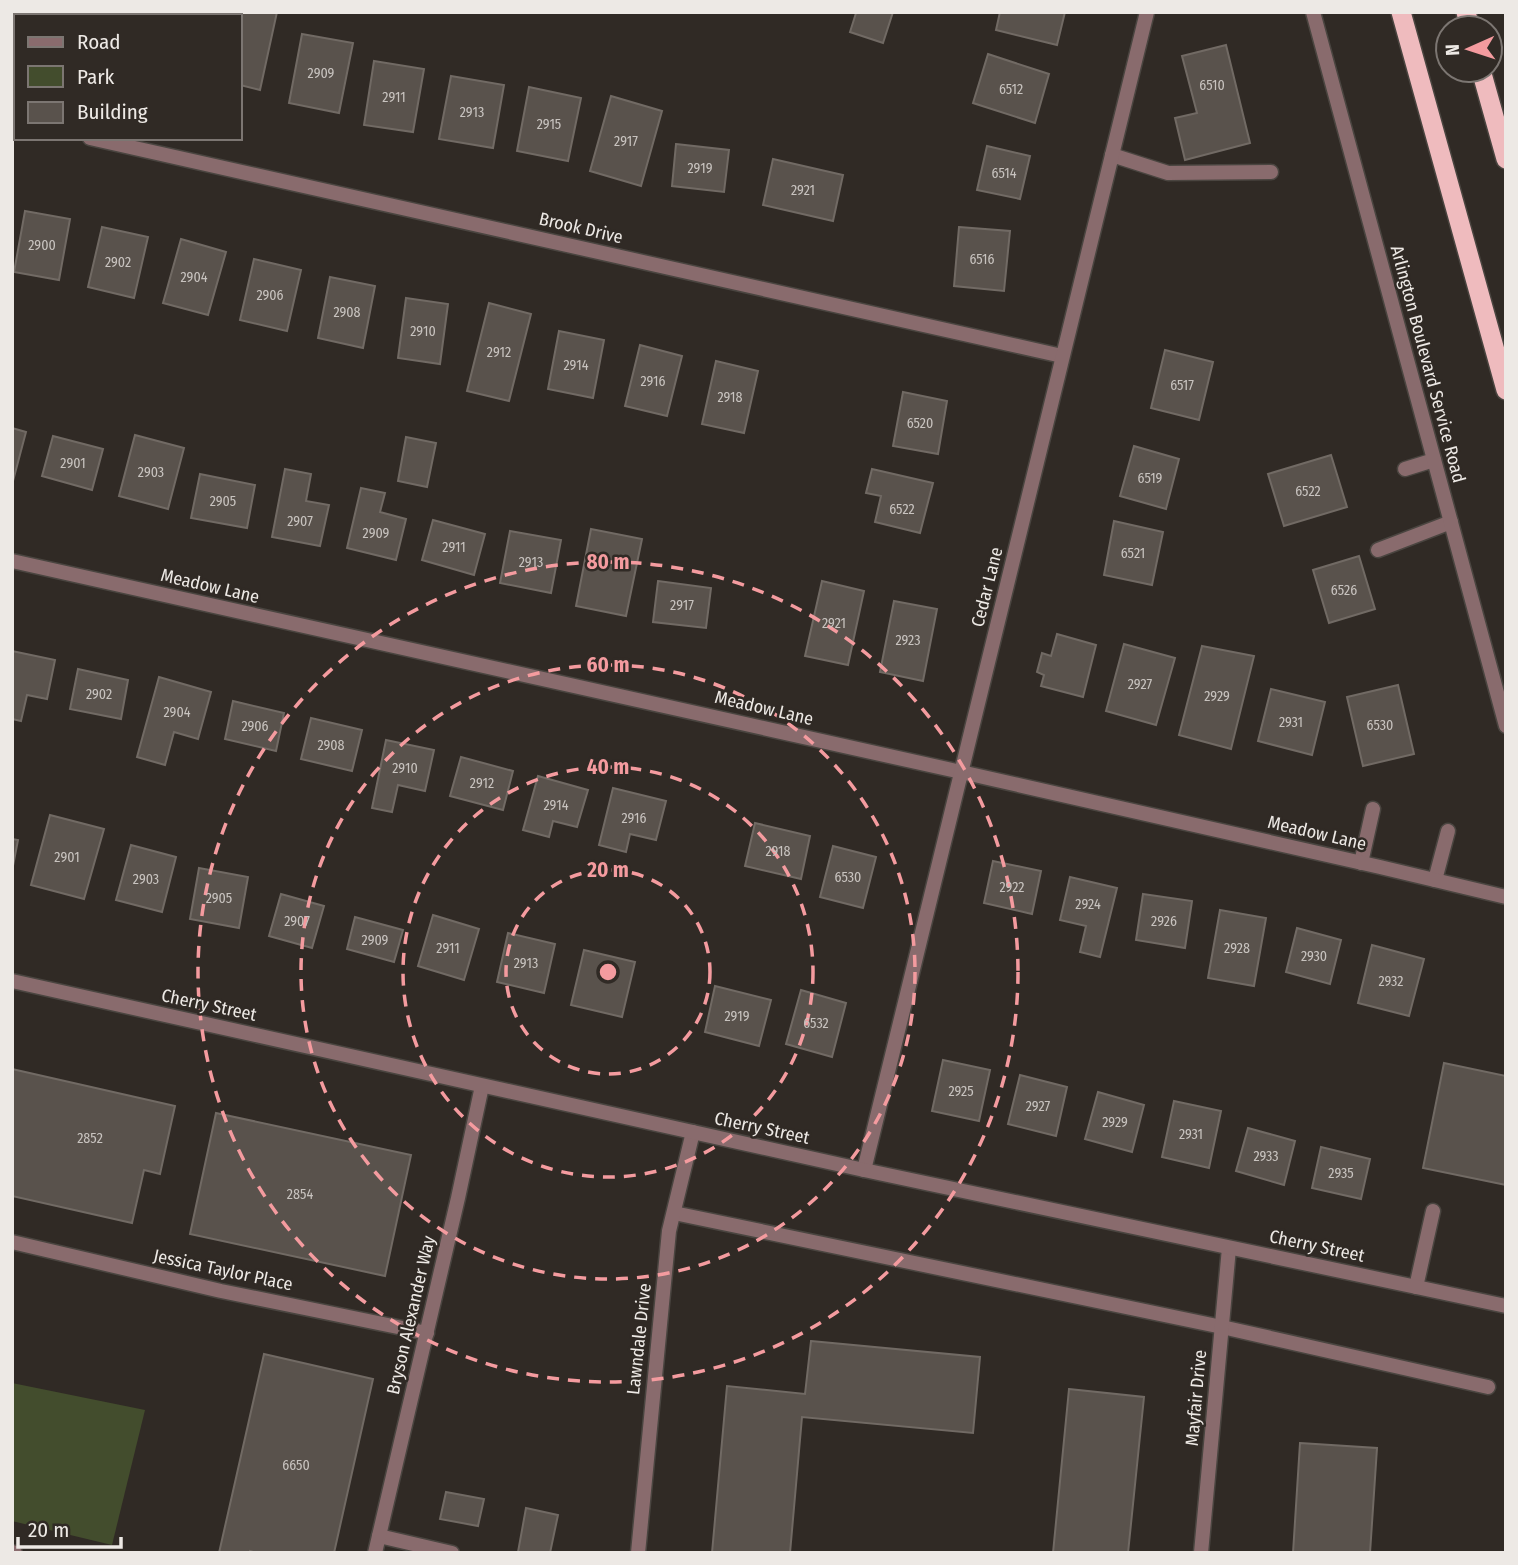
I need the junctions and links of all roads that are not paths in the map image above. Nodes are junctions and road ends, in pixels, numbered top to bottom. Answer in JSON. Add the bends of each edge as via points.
{"nodes":[{"id":1,"x":1147,"y":12,"type":"edge"},
{"id":2,"x":1313,"y":12,"type":"edge"},
{"id":3,"x":1401,"y":12,"type":"edge"},
{"id":4,"x":1485,"y":84,"type":"edge"},
{"id":5,"x":99,"y":140,"type":"edge"},
{"id":6,"x":1112,"y":155,"type":"junction"},
{"id":7,"x":1506,"y":159,"type":"edge"},
{"id":8,"x":1271,"y":172,"type":"dead end"},
{"id":9,"x":1062,"y":356,"type":"junction"},
{"id":10,"x":1506,"y":390,"type":"edge"},
{"id":11,"x":1434,"y":460,"type":"junction"},
{"id":12,"x":1405,"y":469,"type":"dead end"},
{"id":13,"x":1451,"y":522,"type":"junction"},
{"id":14,"x":1378,"y":550,"type":"dead end"},
{"id":15,"x":12,"y":561,"type":"edge"},
{"id":16,"x":1506,"y":726,"type":"edge"},
{"id":17,"x":961,"y":772,"type":"junction"},
{"id":18,"x":1373,"y":809,"type":"dead end"},
{"id":19,"x":1448,"y":831,"type":"dead end"},
{"id":20,"x":1361,"y":863,"type":"junction"},
{"id":21,"x":1436,"y":880,"type":"junction"},
{"id":22,"x":1506,"y":897,"type":"edge"},
{"id":23,"x":12,"y":981,"type":"edge"},
{"id":24,"x":482,"y":1086,"type":"junction"},
{"id":25,"x":693,"y":1132,"type":"junction"},
{"id":26,"x":864,"y":1170,"type":"junction"},
{"id":27,"x":1433,"y":1211,"type":"dead end"},
{"id":28,"x":674,"y":1213,"type":"junction"},
{"id":29,"x":12,"y":1242,"type":"edge"},
{"id":30,"x":1229,"y":1248,"type":"junction"},
{"id":31,"x":1416,"y":1287,"type":"junction"},
{"id":32,"x":1506,"y":1306,"type":"edge"},
{"id":33,"x":1222,"y":1327,"type":"junction"},
{"id":34,"x":426,"y":1333,"type":"junction"},
{"id":35,"x":1488,"y":1387,"type":"dead end"},
{"id":36,"x":379,"y":1536,"type":"junction"},
{"id":37,"x":375,"y":1553,"type":"edge"},
{"id":38,"x":452,"y":1553,"type":"edge"},
{"id":39,"x":638,"y":1553,"type":"edge"},
{"id":40,"x":1201,"y":1553,"type":"edge"}],
"edges":[{"from":1,"to":6,"type":"street","name":"Cedar Lane"},
{"from":2,"to":11,"type":"street","name":"Arlington Boulevard Service Road"},
{"from":3,"to":10,"type":"highway"},
{"from":4,"to":7,"type":"highway"},
{"from":5,"to":9,"type":"street","name":"Brook Drive"},
{"from":6,"to":8,"type":"street","via":[[1168,173]]},
{"from":6,"to":9,"type":"street","name":"Cedar Lane"},
{"from":9,"to":17,"type":"street","name":"Cedar Lane"},
{"from":11,"to":12,"type":"street"},
{"from":11,"to":13,"type":"street","name":"Arlington Boulevard Service Road"},
{"from":13,"to":14,"type":"street"},
{"from":13,"to":16,"type":"street","name":"Arlington Boulevard Service Road"},
{"from":15,"to":17,"type":"street","name":"Meadow Lane"},
{"from":17,"to":20,"type":"street","name":"Meadow Lane"},
{"from":17,"to":26,"type":"street","name":"Cedar Lane"},
{"from":18,"to":20,"type":"street"},
{"from":19,"to":21,"type":"street"},
{"from":20,"to":21,"type":"street","name":"Meadow Lane"},
{"from":21,"to":22,"type":"street","name":"Meadow Lane"},
{"from":23,"to":24,"type":"street","name":"Cherry Street"},
{"from":24,"to":25,"type":"street","name":"Cherry Street"},
{"from":24,"to":34,"type":"street","name":"Bryson Alexander Way"},
{"from":25,"to":26,"type":"street","name":"Cherry Street"},
{"from":25,"to":28,"type":"street","name":"Lawndale Drive"},
{"from":26,"to":30,"type":"street","name":"Cherry Street"},
{"from":27,"to":31,"type":"street"},
{"from":28,"to":33,"type":"street"},
{"from":28,"to":39,"type":"street","name":"Lawndale Drive"},
{"from":29,"to":34,"type":"street","name":"Jessica Taylor Place"},
{"from":30,"to":31,"type":"street","name":"Cherry Street"},
{"from":30,"to":33,"type":"street","name":"Mayfair Drive"},
{"from":31,"to":32,"type":"street","name":"Cherry Street"},
{"from":33,"to":35,"type":"street"},
{"from":33,"to":40,"type":"street","name":"Mayfair Drive"},
{"from":34,"to":36,"type":"street","name":"Bryson Alexander Way"},
{"from":36,"to":37,"type":"street","name":"Bryson Alexander Way"},
{"from":36,"to":38,"type":"street"}]}
